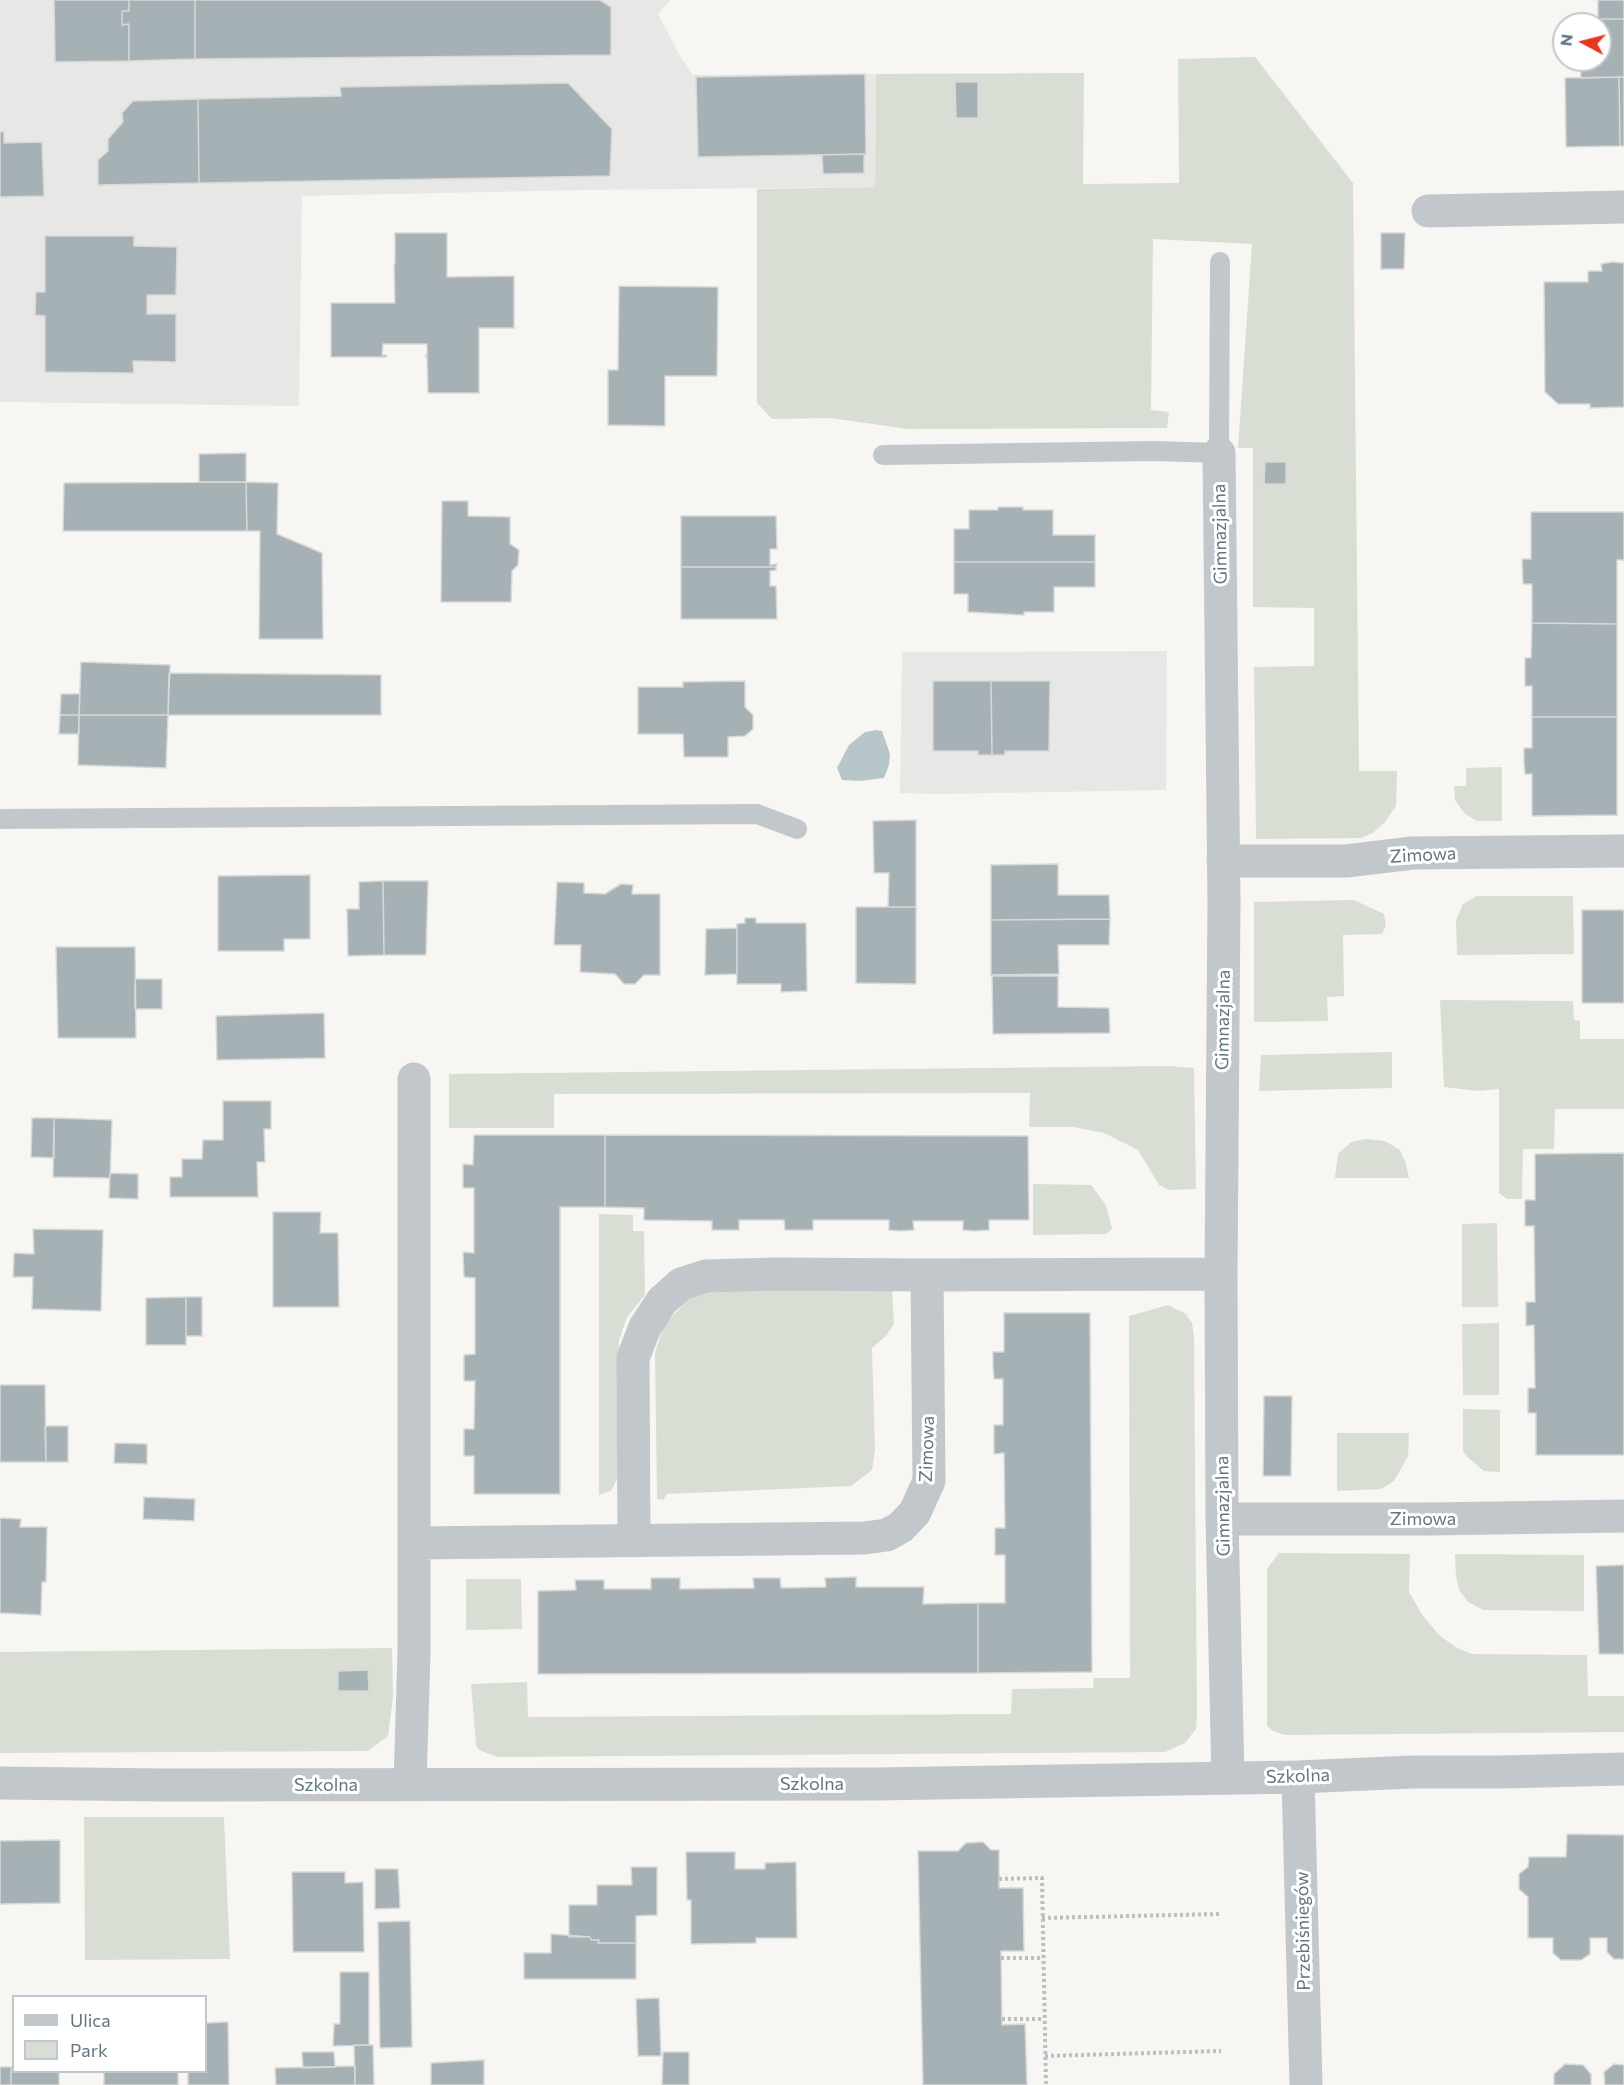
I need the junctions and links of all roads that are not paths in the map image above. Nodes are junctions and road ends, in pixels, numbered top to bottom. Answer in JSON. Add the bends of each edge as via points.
{"nodes":[{"id":1,"x":1624,"y":207,"type":"edge"},
{"id":2,"x":1428,"y":211,"type":"dead end"},
{"id":3,"x":1220,"y":262,"type":"dead end"},
{"id":4,"x":1219,"y":453,"type":"junction"},
{"id":5,"x":883,"y":455,"type":"dead end"},
{"id":6,"x":0,"y":819,"type":"edge"},
{"id":7,"x":797,"y":829,"type":"dead end"},
{"id":8,"x":1624,"y":851,"type":"edge"},
{"id":9,"x":1223,"y":861,"type":"junction"},
{"id":10,"x":414,"y":1079,"type":"dead end"},
{"id":11,"x":1221,"y":1274,"type":"junction"},
{"id":12,"x":927,"y":1275,"type":"junction"},
{"id":13,"x":1624,"y":1516,"type":"edge"},
{"id":14,"x":1222,"y":1519,"type":"junction"},
{"id":15,"x":634,"y":1541,"type":"junction"},
{"id":16,"x":414,"y":1543,"type":"junction"},
{"id":17,"x":1624,"y":1769,"type":"edge"},
{"id":18,"x":1299,"y":1777,"type":"junction"},
{"id":19,"x":1228,"y":1778,"type":"junction"},
{"id":20,"x":0,"y":1783,"type":"edge"},
{"id":21,"x":410,"y":1784,"type":"junction"},
{"id":22,"x":1306,"y":2085,"type":"edge"}],
"edges":[{"from":1,"to":2,"type":"street"},
{"from":3,"to":4,"type":"lane","name":"Gimnazjalna"},
{"from":4,"to":5,"type":"lane"},
{"from":4,"to":9,"type":"street","name":"Gimnazjalna"},
{"from":6,"to":7,"type":"lane","via":[[757,813]]},
{"from":8,"to":9,"type":"street","name":"Zimowa","via":[[1413,853],[1346,861]]},
{"from":9,"to":11,"type":"street","name":"Gimnazjalna"},
{"from":10,"to":16,"type":"street"},
{"from":11,"to":12,"type":"street"},
{"from":11,"to":14,"type":"street","name":"Gimnazjalna"},
{"from":12,"to":15,"type":"street","via":[[706,1276],[681,1284],[645,1327],[633,1358]]},
{"from":12,"to":15,"type":"street","name":"Zimowa","via":[[929,1481],[915,1512],[901,1527],[887,1535],[864,1538]]},
{"from":13,"to":14,"type":"street","name":"Zimowa"},
{"from":14,"to":19,"type":"street","name":"Gimnazjalna"},
{"from":15,"to":16,"type":"street","name":"Zimowa"},
{"from":16,"to":21,"type":"street"},
{"from":17,"to":18,"type":"street","name":"Szkolna"},
{"from":18,"to":19,"type":"street","name":"Szkolna"},
{"from":18,"to":22,"type":"street","name":"Przebiśniegów"},
{"from":19,"to":21,"type":"street","name":"Szkolna","via":[[877,1784]]},
{"from":20,"to":21,"type":"street","name":"Szkolna"}]}
